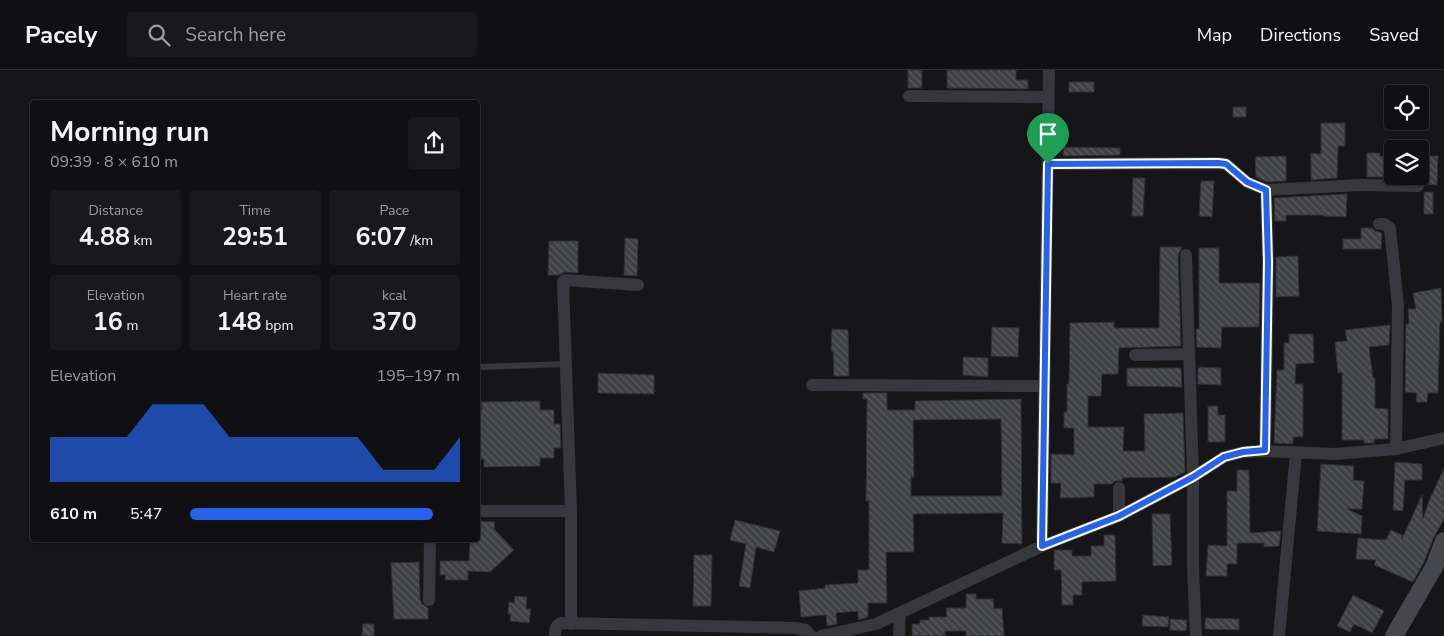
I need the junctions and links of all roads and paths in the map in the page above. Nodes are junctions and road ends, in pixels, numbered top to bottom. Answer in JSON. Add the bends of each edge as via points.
{"nodes":[{"id":1,"x":1049,"y":70,"type":"edge"},
{"id":2,"x":909,"y":96,"type":"dead end"},
{"id":3,"x":1048,"y":97,"type":"junction"},
{"id":4,"x":1048,"y":164,"type":"junction"},
{"id":5,"x":1418,"y":186,"type":"dead end"},
{"id":6,"x":1266,"y":190,"type":"junction"},
{"id":7,"x":1379,"y":224,"type":"dead end"},
{"id":8,"x":1186,"y":255,"type":"dead end"},
{"id":9,"x":638,"y":285,"type":"dead end"},
{"id":10,"x":1135,"y":354,"type":"dead end"},
{"id":11,"x":1189,"y":354,"type":"junction"},
{"id":12,"x":566,"y":364,"type":"junction"},
{"id":13,"x":480,"y":367,"type":"edge"},
{"id":14,"x":812,"y":385,"type":"dead end"},
{"id":15,"x":1044,"y":386,"type":"junction"},
{"id":16,"x":1444,"y":438,"type":"edge"},
{"id":17,"x":1396,"y":449,"type":"junction"},
{"id":18,"x":1265,"y":450,"type":"junction"},
{"id":19,"x":1296,"y":452,"type":"junction"},
{"id":20,"x":1193,"y":477,"type":"junction"},
{"id":21,"x":1120,"y":488,"type":"dead end"},
{"id":22,"x":480,"y":511,"type":"edge"},
{"id":23,"x":571,"y":511,"type":"junction"},
{"id":24,"x":1119,"y":516,"type":"junction"},
{"id":25,"x":1444,"y":541,"type":"edge"},
{"id":26,"x":430,"y":542,"type":"edge"},
{"id":27,"x":1042,"y":546,"type":"junction"},
{"id":28,"x":1439,"y":568,"type":"edge"},
{"id":29,"x":429,"y":600,"type":"dead end"},
{"id":30,"x":900,"y":613,"type":"junction"},
{"id":31,"x":571,"y":624,"type":"junction"},
{"id":32,"x":555,"y":636,"type":"edge"},
{"id":33,"x":811,"y":636,"type":"edge"},
{"id":34,"x":820,"y":636,"type":"edge"},
{"id":35,"x":899,"y":636,"type":"edge"},
{"id":36,"x":1196,"y":636,"type":"edge"},
{"id":37,"x":1279,"y":636,"type":"edge"},
{"id":38,"x":1394,"y":636,"type":"edge"}],
"edges":[{"from":1,"to":3,"type":"street"},
{"from":2,"to":3,"type":"street"},
{"from":3,"to":4,"type":"street"},
{"from":4,"to":6,"type":"street","via":[[1218,163],[1226,164],[1247,182]]},
{"from":4,"to":15,"type":"street"},
{"from":5,"to":6,"type":"street","via":[[1360,185]]},
{"from":6,"to":18,"type":"street"},
{"from":7,"to":17,"type":"street","via":[[1390,228],[1397,293]]},
{"from":8,"to":11,"type":"street"},
{"from":9,"to":12,"type":"street","via":[[564,281]]},
{"from":10,"to":11,"type":"street"},
{"from":11,"to":20,"type":"street"},
{"from":12,"to":13,"type":"lane"},
{"from":12,"to":23,"type":"street"},
{"from":14,"to":15,"type":"street"},
{"from":15,"to":27,"type":"street"},
{"from":16,"to":17,"type":"street"},
{"from":17,"to":19,"type":"street","via":[[1334,454]]},
{"from":18,"to":19,"type":"street"},
{"from":18,"to":20,"type":"street","via":[[1224,457]]},
{"from":19,"to":37,"type":"street"},
{"from":20,"to":24,"type":"street"},
{"from":20,"to":36,"type":"street"},
{"from":21,"to":24,"type":"street"},
{"from":22,"to":23,"type":"street"},
{"from":23,"to":31,"type":"street"},
{"from":24,"to":27,"type":"street"},
{"from":25,"to":28,"type":"main road"},
{"from":26,"to":29,"type":"street"},
{"from":27,"to":30,"type":"street"},
{"from":28,"to":38,"type":"main road"},
{"from":30,"to":34,"type":"street","via":[[876,624]]},
{"from":30,"to":35,"type":"street"},
{"from":31,"to":32,"type":"street","via":[[558,625]]},
{"from":31,"to":33,"type":"street","via":[[794,628],[806,630]]}]}
